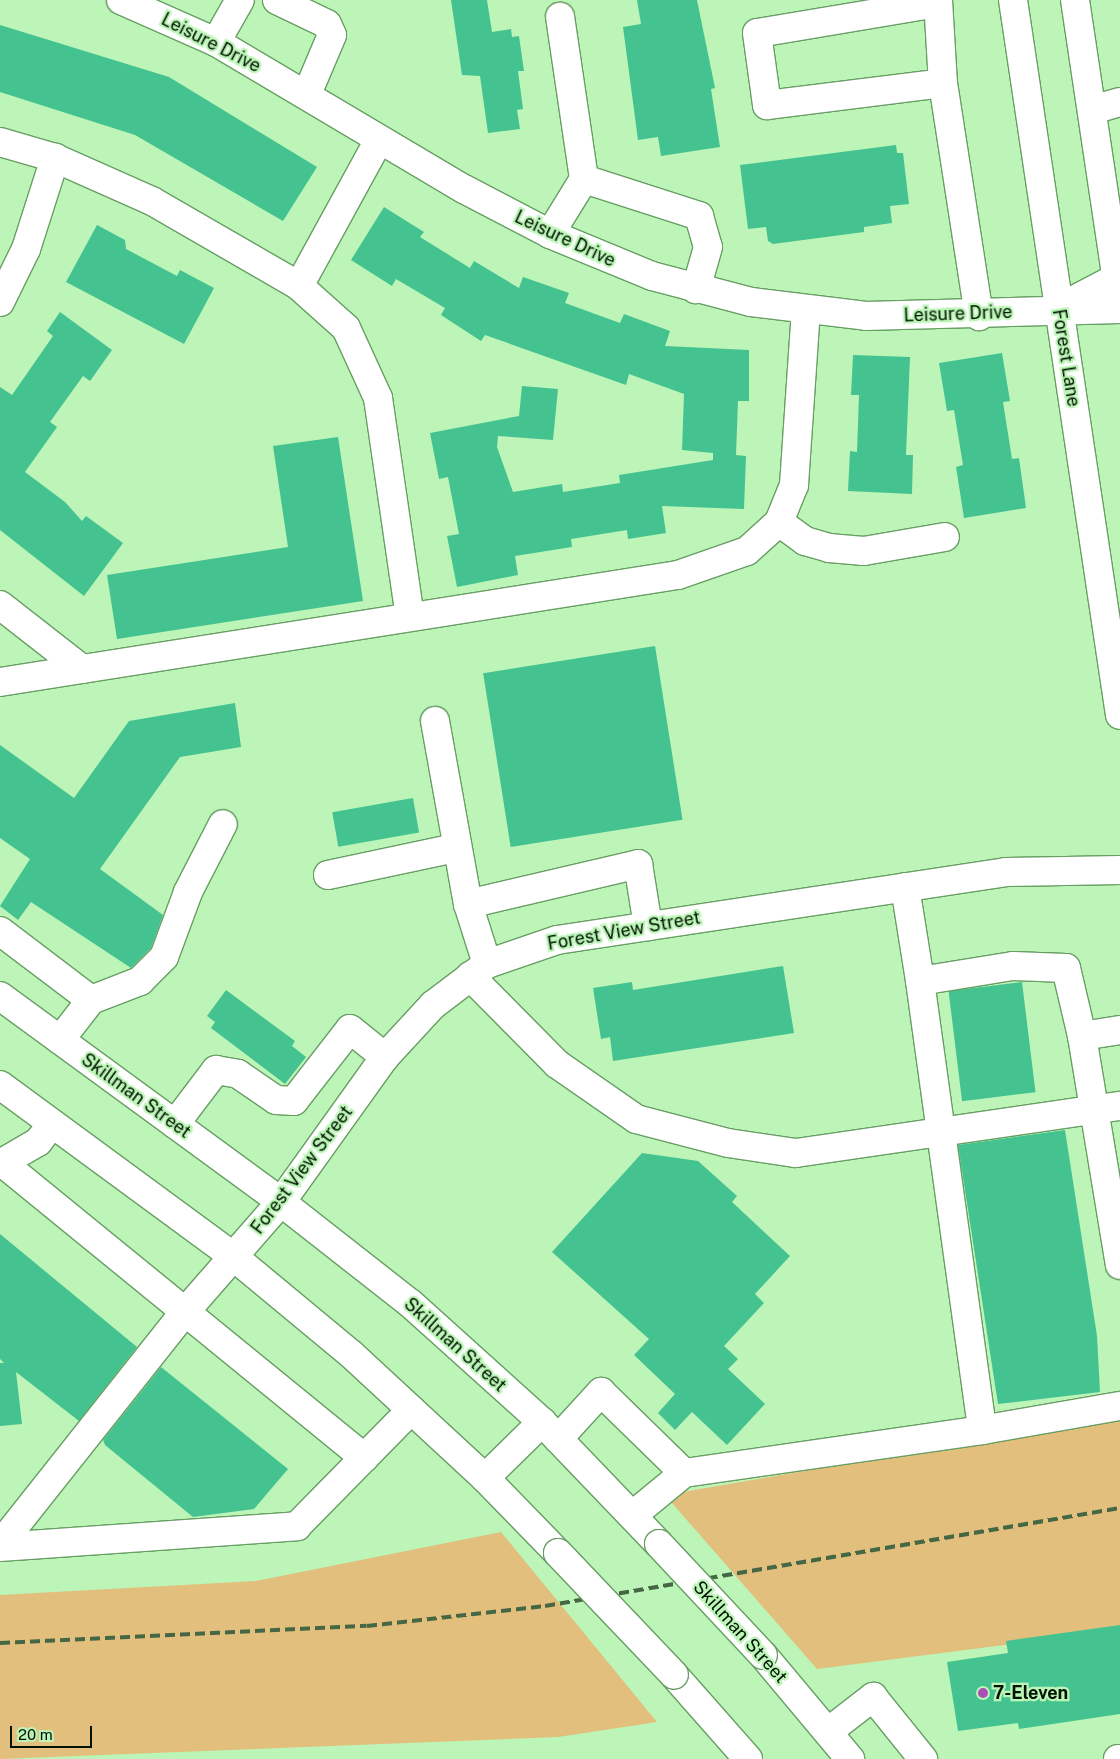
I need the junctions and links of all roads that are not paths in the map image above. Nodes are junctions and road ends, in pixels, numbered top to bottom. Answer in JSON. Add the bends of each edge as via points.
{"nodes":[{"id":1,"x":121,"y":0,"type":"edge"},
{"id":2,"x":240,"y":0,"type":"edge"},
{"id":3,"x":276,"y":0,"type":"edge"},
{"id":4,"x":1014,"y":0,"type":"edge"},
{"id":5,"x":1075,"y":0,"type":"edge"},
{"id":6,"x":938,"y":1,"type":"edge"},
{"id":7,"x":560,"y":16,"type":"dead end"},
{"id":8,"x":216,"y":42,"type":"junction"},
{"id":9,"x":943,"y":83,"type":"junction"},
{"id":10,"x":307,"y":94,"type":"junction"},
{"id":11,"x":1120,"y":102,"type":"edge"},
{"id":12,"x":1092,"y":110,"type":"junction"},
{"id":13,"x":379,"y":140,"type":"junction"},
{"id":14,"x":0,"y":142,"type":"edge"},
{"id":15,"x":55,"y":158,"type":"junction"},
{"id":16,"x":584,"y":179,"type":"junction"},
{"id":17,"x":550,"y":234,"type":"junction"},
{"id":18,"x":1119,"y":285,"type":"edge"},
{"id":19,"x":299,"y":286,"type":"junction"},
{"id":20,"x":696,"y":289,"type":"junction"},
{"id":21,"x":0,"y":302,"type":"edge"},
{"id":22,"x":1058,"y":308,"type":"junction"},
{"id":23,"x":1120,"y":309,"type":"edge"},
{"id":24,"x":806,"y":311,"type":"junction"},
{"id":25,"x":979,"y":316,"type":"junction"},
{"id":26,"x":780,"y":522,"type":"junction"},
{"id":27,"x":945,"y":536,"type":"dead end"},
{"id":28,"x":0,"y":605,"type":"edge"},
{"id":29,"x":410,"y":617,"type":"junction"},
{"id":30,"x":82,"y":669,"type":"junction"},
{"id":31,"x":0,"y":682,"type":"edge"},
{"id":32,"x":1118,"y":685,"type":"edge"},
{"id":33,"x":1120,"y":715,"type":"edge"},
{"id":34,"x":435,"y":722,"type":"dead end"},
{"id":35,"x":223,"y":824,"type":"dead end"},
{"id":36,"x":455,"y":848,"type":"junction"},
{"id":37,"x":1120,"y":870,"type":"edge"},
{"id":38,"x":328,"y":875,"type":"dead end"},
{"id":39,"x":905,"y":887,"type":"junction"},
{"id":40,"x":468,"y":904,"type":"junction"},
{"id":41,"x":648,"y":926,"type":"junction"},
{"id":42,"x":0,"y":931,"type":"edge"},
{"id":43,"x":479,"y":970,"type":"junction"},
{"id":44,"x":920,"y":981,"type":"junction"},
{"id":45,"x":0,"y":996,"type":"edge"},
{"id":46,"x":91,"y":1000,"type":"junction"},
{"id":47,"x":1120,"y":1030,"type":"edge"},
{"id":48,"x":1082,"y":1036,"type":"junction"},
{"id":49,"x":60,"y":1040,"type":"junction"},
{"id":50,"x":385,"y":1057,"type":"junction"},
{"id":51,"x":0,"y":1086,"type":"edge"},
{"id":52,"x":1107,"y":1108,"type":"edge"},
{"id":53,"x":52,"y":1124,"type":"junction"},
{"id":54,"x":175,"y":1124,"type":"junction"},
{"id":55,"x":941,"y":1134,"type":"junction"},
{"id":56,"x":2,"y":1164,"type":"edge"},
{"id":57,"x":281,"y":1202,"type":"junction"},
{"id":58,"x":234,"y":1257,"type":"junction"},
{"id":59,"x":1120,"y":1265,"type":"edge"},
{"id":60,"x":184,"y":1313,"type":"junction"},
{"id":61,"x":1120,"y":1406,"type":"edge"},
{"id":62,"x":411,"y":1410,"type":"junction"},
{"id":63,"x":982,"y":1430,"type":"junction"},
{"id":64,"x":550,"y":1431,"type":"junction"},
{"id":65,"x":364,"y":1458,"type":"junction"},
{"id":66,"x":684,"y":1473,"type":"junction"},
{"id":67,"x":485,"y":1478,"type":"junction"},
{"id":68,"x":633,"y":1514,"type":"junction"},
{"id":69,"x":0,"y":1546,"type":"edge"},
{"id":70,"x":829,"y":1731,"type":"junction"},
{"id":71,"x":745,"y":1758,"type":"edge"},
{"id":72,"x":850,"y":1759,"type":"edge"},
{"id":73,"x":923,"y":1759,"type":"edge"}],
"edges":[{"from":1,"to":8,"type":"main road","name":"Leisure Drive"},
{"from":2,"to":8,"type":"main road"},
{"from":3,"to":10,"type":"main road","via":[[327,24],[332,36]]},
{"from":4,"to":22,"type":"main road","name":"Forest Lane"},
{"from":5,"to":12,"type":"main road"},
{"from":6,"to":9,"type":"main road"},
{"from":6,"to":9,"type":"main road","via":[[757,33],[768,105]]},
{"from":7,"to":16,"type":"main road"},
{"from":8,"to":10,"type":"main road","name":"Leisure Drive"},
{"from":9,"to":25,"type":"main road"},
{"from":10,"to":13,"type":"main road","name":"Leisure Drive"},
{"from":11,"to":12,"type":"main road"},
{"from":12,"to":18,"type":"main road"},
{"from":13,"to":17,"type":"main road","name":"Leisure Drive"},
{"from":13,"to":19,"type":"main road"},
{"from":14,"to":15,"type":"main road"},
{"from":15,"to":19,"type":"main road","via":[[152,201]]},
{"from":15,"to":21,"type":"main road","via":[[26,249]]},
{"from":16,"to":17,"type":"main road"},
{"from":16,"to":20,"type":"main road","via":[[699,216],[708,247]]},
{"from":17,"to":20,"type":"main road","name":"Leisure Drive","via":[[588,253]]},
{"from":18,"to":22,"type":"main road","name":"Leisure Drive"},
{"from":19,"to":29,"type":"main road","via":[[346,328],[378,398]]},
{"from":20,"to":24,"type":"main road","name":"Leisure Drive"},
{"from":22,"to":23,"type":"main road","name":"Leisure Drive"},
{"from":22,"to":25,"type":"main road","name":"Leisure Drive"},
{"from":22,"to":32,"type":"main road","name":"Forest Lane"},
{"from":24,"to":25,"type":"main road","name":"Leisure Drive","via":[[866,316]]},
{"from":24,"to":26,"type":"main road","via":[[794,485]]},
{"from":26,"to":27,"type":"main road","via":[[805,541],[829,548],[864,551]]},
{"from":26,"to":29,"type":"main road","via":[[747,551],[678,575]]},
{"from":28,"to":30,"type":"main road"},
{"from":29,"to":30,"type":"main road"},
{"from":30,"to":31,"type":"main road"},
{"from":32,"to":33,"type":"main road","name":"Forest Lane"},
{"from":34,"to":36,"type":"main road"},
{"from":35,"to":46,"type":"main road","via":[[188,892],[164,957],[140,981]]},
{"from":36,"to":38,"type":"main road"},
{"from":36,"to":40,"type":"main road"},
{"from":37,"to":39,"type":"main road","name":"Forest View Street","via":[[1006,872]]},
{"from":39,"to":41,"type":"main road","name":"Forest View Street"},
{"from":39,"to":44,"type":"main road"},
{"from":40,"to":41,"type":"main road","via":[[638,864]]},
{"from":40,"to":43,"type":"main road"},
{"from":41,"to":43,"type":"main road","name":"Forest View Street","via":[[557,940]]},
{"from":42,"to":46,"type":"main road"},
{"from":43,"to":50,"type":"main road","name":"Forest View Street","via":[[433,1005]]},
{"from":43,"to":55,"type":"main road","via":[[557,1064],[636,1119],[728,1143],[796,1153]]},
{"from":44,"to":48,"type":"main road","via":[[1013,966],[1066,968]]},
{"from":44,"to":55,"type":"main road"},
{"from":45,"to":49,"type":"main road","name":"Skillman Street"},
{"from":46,"to":49,"type":"main road"},
{"from":47,"to":48,"type":"main road"},
{"from":48,"to":52,"type":"main road"},
{"from":49,"to":54,"type":"main road","name":"Skillman Street"},
{"from":50,"to":54,"type":"main road","via":[[350,1029],[294,1101],[276,1100],[238,1074],[216,1070]]},
{"from":50,"to":57,"type":"main road","name":"Forest View Street"},
{"from":51,"to":53,"type":"main road"},
{"from":52,"to":55,"type":"main road"},
{"from":52,"to":59,"type":"main road"},
{"from":53,"to":56,"type":"main road","via":[[38,1142]]},
{"from":53,"to":58,"type":"main road"},
{"from":54,"to":57,"type":"main road","name":"Skillman Street"},
{"from":55,"to":63,"type":"main road"},
{"from":56,"to":60,"type":"main road"},
{"from":57,"to":58,"type":"main road","name":"Forest View Street"},
{"from":57,"to":64,"type":"main road","name":"Skillman Street","via":[[410,1304]]},
{"from":58,"to":60,"type":"main road","name":"Forest View Street"},
{"from":58,"to":62,"type":"main road"},
{"from":60,"to":65,"type":"main road"},
{"from":60,"to":69,"type":"main road","name":"Forest View Street"},
{"from":61,"to":63,"type":"main road"},
{"from":62,"to":65,"type":"main road"},
{"from":62,"to":67,"type":"main road"},
{"from":63,"to":66,"type":"main road"},
{"from":64,"to":66,"type":"main road","via":[[600,1392]]},
{"from":64,"to":67,"type":"main road"},
{"from":64,"to":68,"type":"main road","name":"Skillman Street"},
{"from":65,"to":69,"type":"main road","via":[[297,1526]]},
{"from":66,"to":68,"type":"main road"},
{"from":67,"to":71,"type":"main road","bridge":true,"via":[[674,1675]]},
{"from":68,"to":70,"type":"main road","name":"Skillman Street","bridge":true},
{"from":70,"to":72,"type":"main road","name":"Skillman Street"},
{"from":70,"to":73,"type":"main road","via":[[873,1697]]}]}
